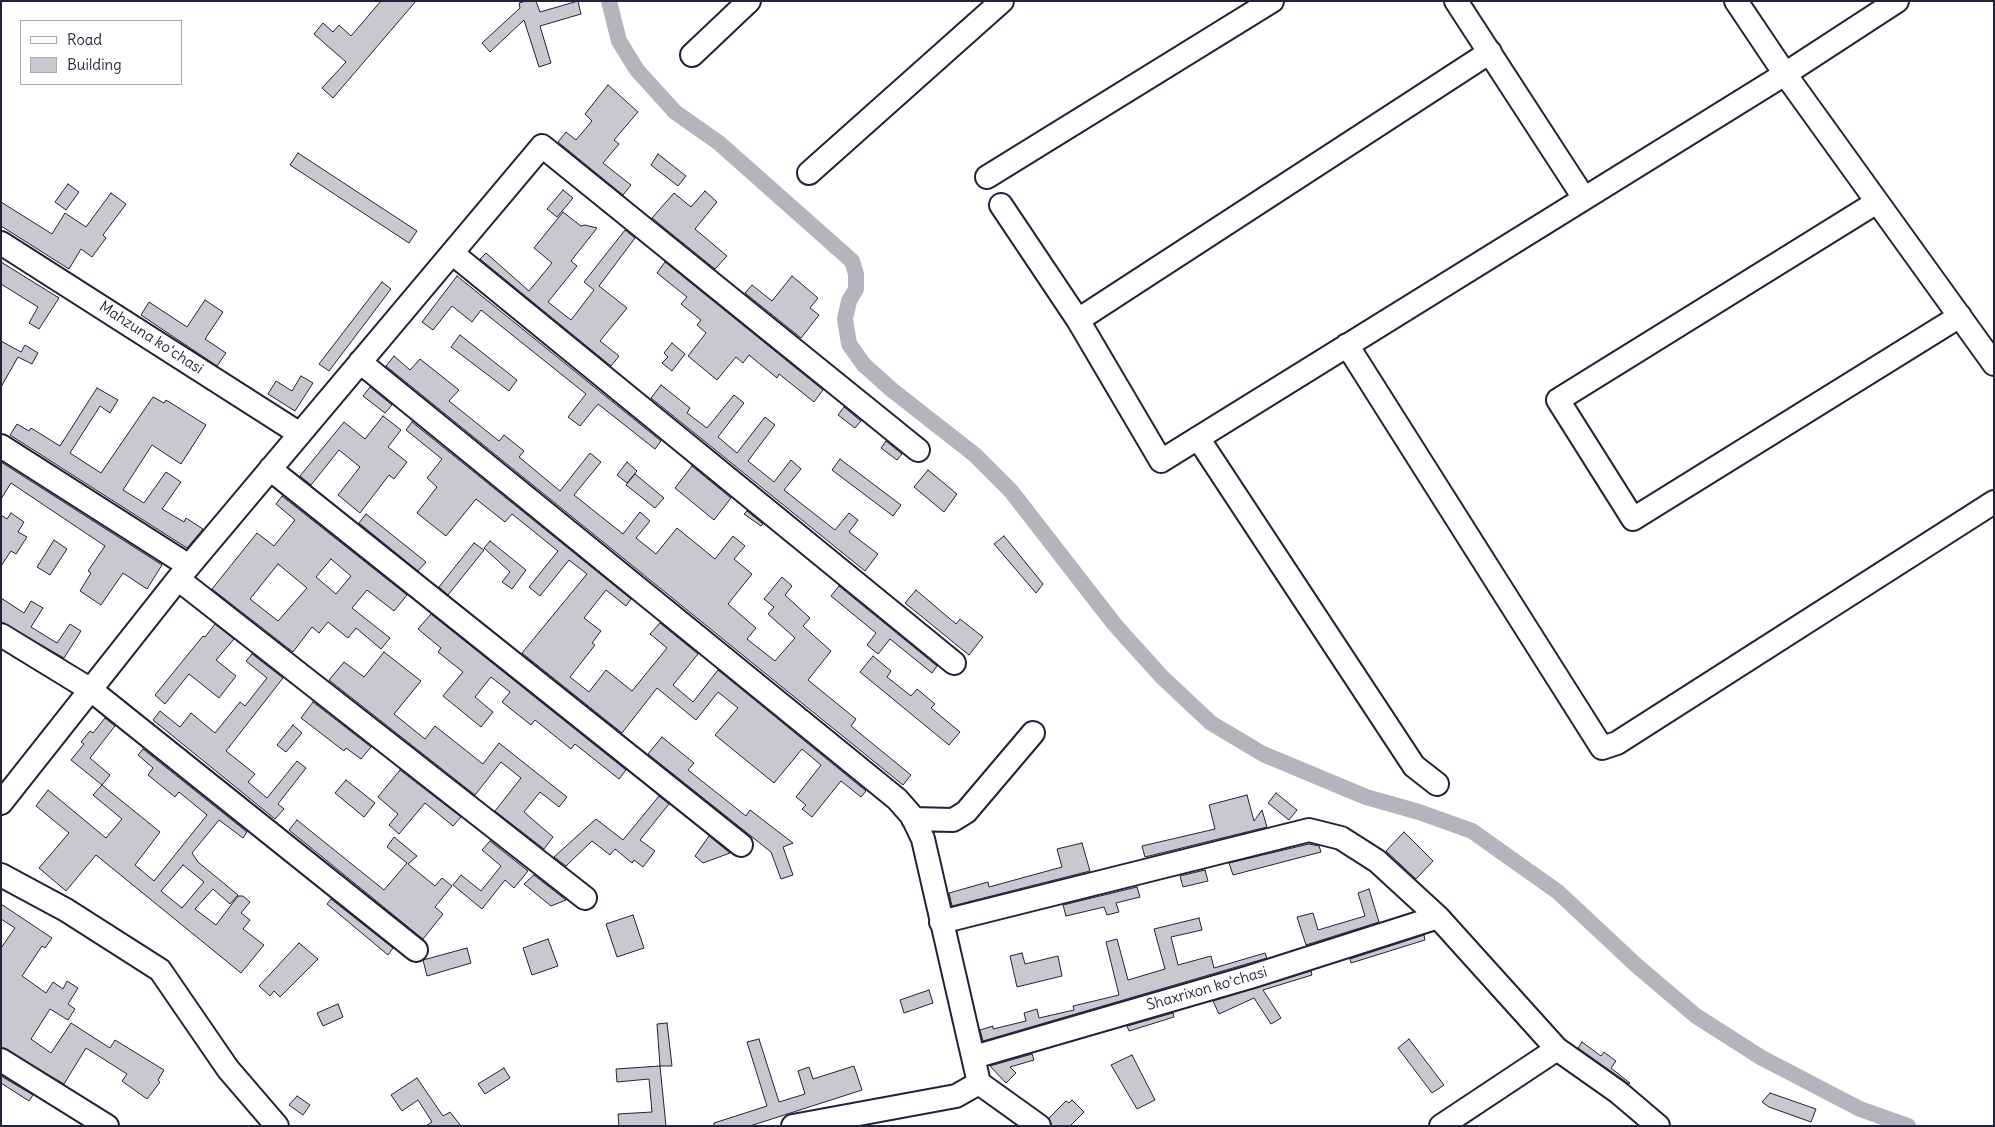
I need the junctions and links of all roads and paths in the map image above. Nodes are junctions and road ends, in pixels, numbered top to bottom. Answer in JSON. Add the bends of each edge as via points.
{"nodes":[{"id":1,"x":749,"y":1,"type":"edge"},
{"id":2,"x":1002,"y":1,"type":"edge"},
{"id":3,"x":1272,"y":1,"type":"edge"},
{"id":4,"x":1456,"y":1,"type":"edge"},
{"id":5,"x":1736,"y":1,"type":"edge"},
{"id":6,"x":1897,"y":1,"type":"edge"},
{"id":7,"x":1490,"y":52,"type":"junction"},
{"id":8,"x":692,"y":55,"type":"dead end"},
{"id":9,"x":1785,"y":74,"type":"junction"},
{"id":10,"x":809,"y":173,"type":"dead end"},
{"id":11,"x":987,"y":177,"type":"dead end"},
{"id":12,"x":1584,"y":198,"type":"junction"},
{"id":13,"x":1877,"y":202,"type":"junction"},
{"id":14,"x":1001,"y":205,"type":"dead end"},
{"id":15,"x":1,"y":243,"type":"edge"},
{"id":16,"x":452,"y":252,"type":"junction"},
{"id":17,"x":1960,"y":316,"type":"junction"},
{"id":18,"x":1078,"y":320,"type":"junction"},
{"id":19,"x":1347,"y":345,"type":"junction"},
{"id":20,"x":360,"y":362,"type":"junction"},
{"id":21,"x":1994,"y":364,"type":"edge"},
{"id":22,"x":300,"y":434,"type":"junction"},
{"id":23,"x":1198,"y":438,"type":"junction"},
{"id":24,"x":1,"y":446,"type":"edge"},
{"id":25,"x":918,"y":450,"type":"dead end"},
{"id":26,"x":270,"y":469,"type":"junction"},
{"id":27,"x":1994,"y":502,"type":"edge"},
{"id":28,"x":183,"y":573,"type":"junction"},
{"id":29,"x":1,"y":635,"type":"edge"},
{"id":30,"x":954,"y":663,"type":"dead end"},
{"id":31,"x":91,"y":690,"type":"junction"},
{"id":32,"x":1033,"y":733,"type":"dead end"},
{"id":33,"x":1437,"y":784,"type":"dead end"},
{"id":34,"x":1,"y":803,"type":"edge"},
{"id":35,"x":913,"y":819,"type":"junction"},
{"id":36,"x":741,"y":845,"type":"dead end"},
{"id":37,"x":1,"y":876,"type":"edge"},
{"id":38,"x":585,"y":898,"type":"dead end"},
{"id":39,"x":1438,"y":917,"type":"junction"},
{"id":40,"x":941,"y":922,"type":"junction"},
{"id":41,"x":416,"y":950,"type":"dead end"},
{"id":42,"x":1557,"y":1049,"type":"junction"},
{"id":43,"x":974,"y":1057,"type":"junction"},
{"id":44,"x":1,"y":1060,"type":"edge"},
{"id":45,"x":979,"y":1083,"type":"junction"},
{"id":46,"x":107,"y":1126,"type":"edge"},
{"id":47,"x":277,"y":1126,"type":"edge"},
{"id":48,"x":793,"y":1126,"type":"edge"},
{"id":49,"x":1039,"y":1126,"type":"edge"},
{"id":50,"x":1440,"y":1126,"type":"edge"},
{"id":51,"x":1658,"y":1126,"type":"edge"}],
"edges":[{"from":1,"to":8,"type":"street"},
{"from":2,"to":10,"type":"street"},
{"from":3,"to":11,"type":"street"},
{"from":4,"to":7,"type":"street"},
{"from":5,"to":9,"type":"street"},
{"from":6,"to":9,"type":"street"},
{"from":7,"to":12,"type":"street"},
{"from":7,"to":18,"type":"street"},
{"from":9,"to":12,"type":"street"},
{"from":9,"to":13,"type":"street"},
{"from":12,"to":19,"type":"street"},
{"from":13,"to":17,"type":"street"},
{"from":13,"to":17,"type":"street","via":[[1558,400],[1632,519]]},
{"from":14,"to":18,"type":"street"},
{"from":15,"to":22,"type":"street","name":"Mahzuna koʻchasi"},
{"from":16,"to":20,"type":"street"},
{"from":16,"to":25,"type":"street","via":[[542,146]]},
{"from":16,"to":30,"type":"street"},
{"from":17,"to":21,"type":"street"},
{"from":18,"to":23,"type":"street","via":[[1161,461]]},
{"from":19,"to":23,"type":"street"},
{"from":19,"to":27,"type":"street","via":[[1602,748],[1617,743]]},
{"from":20,"to":22,"type":"street"},
{"from":20,"to":35,"type":"street","via":[[897,800]]},
{"from":22,"to":26,"type":"street"},
{"from":23,"to":33,"type":"street","via":[[1414,766]]},
{"from":24,"to":28,"type":"street"},
{"from":26,"to":28,"type":"street"},
{"from":26,"to":36,"type":"street"},
{"from":28,"to":31,"type":"street"},
{"from":28,"to":38,"type":"street"},
{"from":29,"to":31,"type":"street"},
{"from":31,"to":34,"type":"street"},
{"from":31,"to":41,"type":"street"},
{"from":32,"to":35,"type":"street","via":[[966,812],[954,820]]},
{"from":35,"to":40,"type":"street","via":[[923,839]]},
{"from":37,"to":47,"type":"street","via":[[66,910],[160,970],[228,1069]]},
{"from":39,"to":40,"type":"street","via":[[1377,861],[1341,838],[1309,830]]},
{"from":39,"to":42,"type":"street"},
{"from":39,"to":43,"type":"street","name":"Shaxrixon koʻchasi","via":[[1250,977]]},
{"from":40,"to":43,"type":"street"},
{"from":42,"to":50,"type":"street"},
{"from":42,"to":51,"type":"street","via":[[1618,1092]]},
{"from":43,"to":45,"type":"street"},
{"from":44,"to":46,"type":"street"},
{"from":45,"to":48,"type":"street","via":[[956,1096]]},
{"from":45,"to":49,"type":"street"}]}
